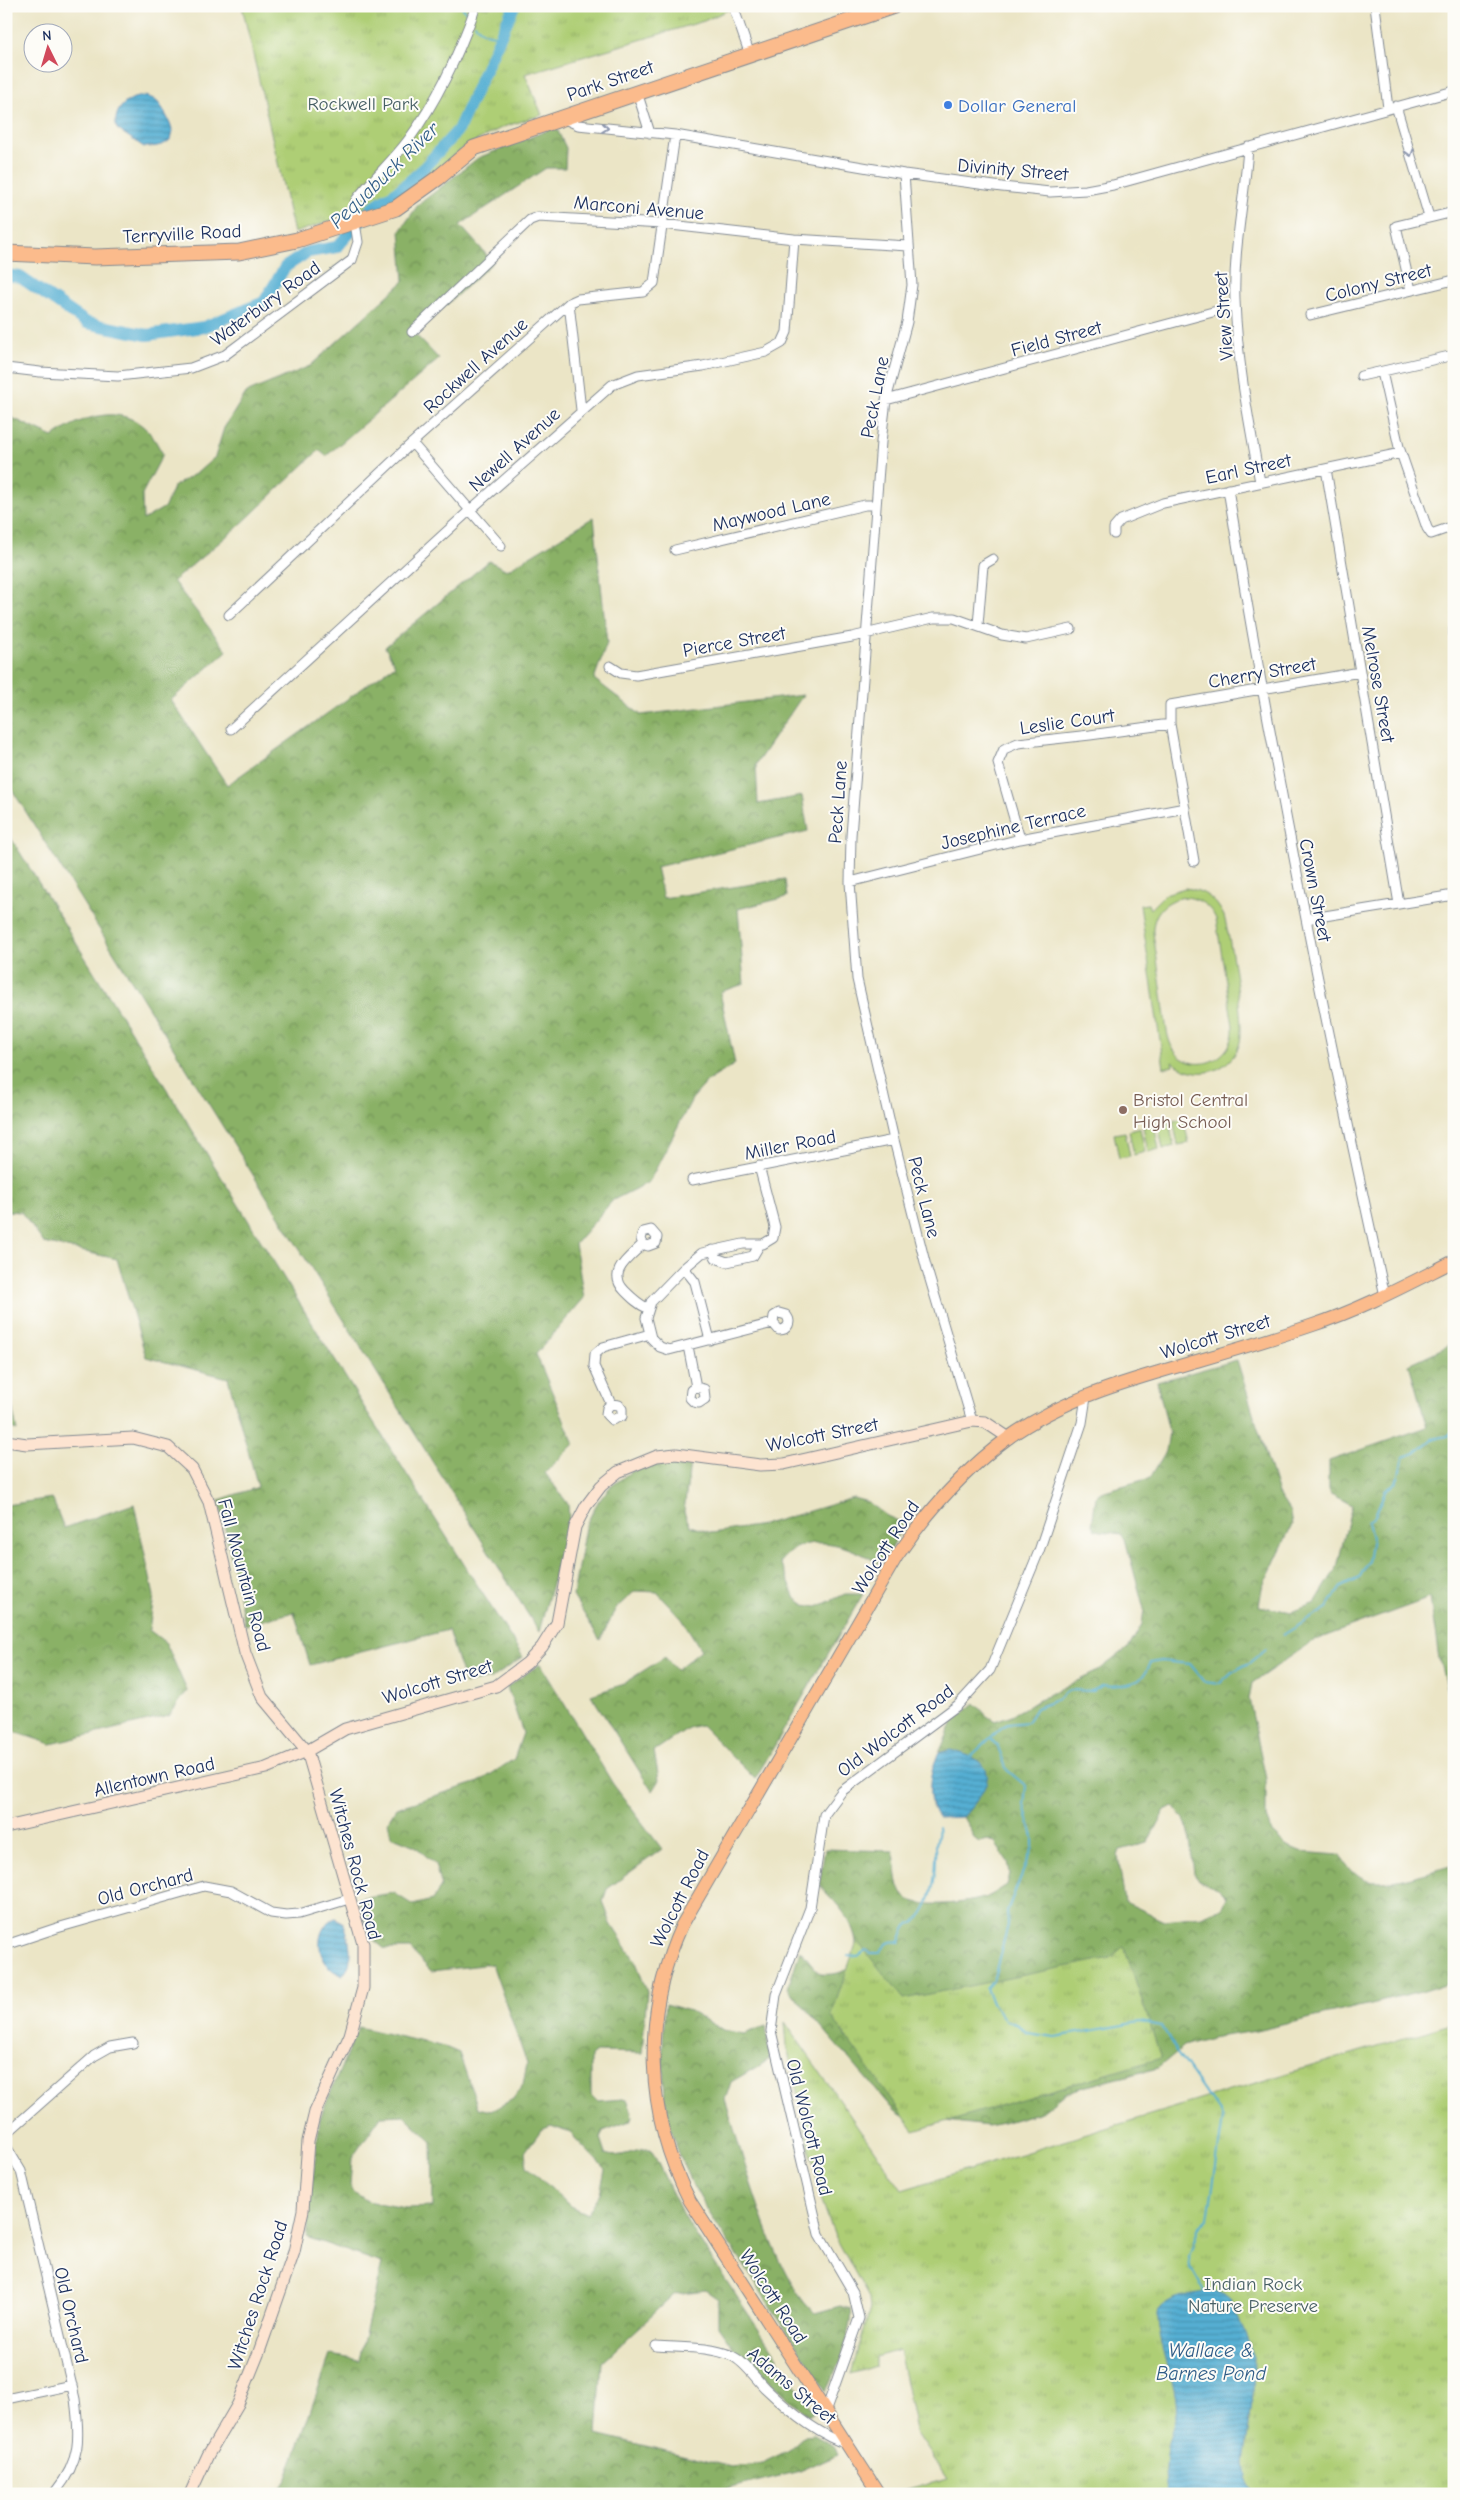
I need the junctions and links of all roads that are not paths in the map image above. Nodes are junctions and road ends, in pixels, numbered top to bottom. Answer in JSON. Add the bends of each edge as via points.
{"nodes":[{"id":1,"x":476,"y":6,"type":"edge"},
{"id":2,"x":733,"y":6,"type":"edge"},
{"id":3,"x":894,"y":6,"type":"edge"},
{"id":4,"x":1375,"y":6,"type":"edge"},
{"id":5,"x":750,"y":55,"type":"junction"},
{"id":6,"x":1454,"y":90,"type":"edge"},
{"id":7,"x":637,"y":92,"type":"junction"},
{"id":8,"x":1392,"y":107,"type":"junction"},
{"id":9,"x":562,"y":118,"type":"junction"},
{"id":10,"x":650,"y":133,"type":"junction"},
{"id":11,"x":675,"y":135,"type":"junction"},
{"id":12,"x":1248,"y":147,"type":"junction"},
{"id":13,"x":904,"y":174,"type":"junction"},
{"id":14,"x":1454,"y":212,"type":"edge"},
{"id":15,"x":1430,"y":217,"type":"junction"},
{"id":16,"x":353,"y":221,"type":"junction"},
{"id":17,"x":662,"y":224,"type":"junction"},
{"id":18,"x":794,"y":239,"type":"junction"},
{"id":19,"x":908,"y":246,"type":"junction"},
{"id":20,"x":6,"y":252,"type":"edge"},
{"id":21,"x":1454,"y":280,"type":"edge"},
{"id":22,"x":1411,"y":290,"type":"junction"},
{"id":23,"x":570,"y":303,"type":"junction"},
{"id":24,"x":1235,"y":306,"type":"junction"},
{"id":25,"x":1310,"y":315,"type":"dead end"},
{"id":26,"x":412,"y":332,"type":"dead end"},
{"id":27,"x":1454,"y":355,"type":"edge"},
{"id":28,"x":6,"y":368,"type":"edge"},
{"id":29,"x":1382,"y":372,"type":"junction"},
{"id":30,"x":1362,"y":376,"type":"dead end"},
{"id":31,"x":886,"y":400,"type":"junction"},
{"id":32,"x":581,"y":410,"type":"junction"},
{"id":33,"x":412,"y":443,"type":"junction"},
{"id":34,"x":1401,"y":453,"type":"junction"},
{"id":35,"x":1326,"y":469,"type":"junction"},
{"id":36,"x":1260,"y":482,"type":"junction"},
{"id":37,"x":1228,"y":489,"type":"junction"},
{"id":38,"x":875,"y":505,"type":"junction"},
{"id":39,"x":469,"y":511,"type":"junction"},
{"id":40,"x":1454,"y":526,"type":"edge"},
{"id":41,"x":1114,"y":534,"type":"dead end"},
{"id":42,"x":502,"y":546,"type":"dead end"},
{"id":43,"x":675,"y":550,"type":"dead end"},
{"id":44,"x":993,"y":559,"type":"dead end"},
{"id":45,"x":229,"y":615,"type":"dead end"},
{"id":46,"x":978,"y":625,"type":"junction"},
{"id":47,"x":1071,"y":629,"type":"dead end"},
{"id":48,"x":1454,"y":629,"type":"edge"},
{"id":49,"x":865,"y":634,"type":"junction"},
{"id":50,"x":1454,"y":634,"type":"edge"},
{"id":51,"x":610,"y":666,"type":"dead end"},
{"id":52,"x":1360,"y":672,"type":"junction"},
{"id":53,"x":1261,"y":689,"type":"junction"},
{"id":54,"x":1170,"y":724,"type":"junction"},
{"id":55,"x":230,"y":730,"type":"dead end"},
{"id":56,"x":1185,"y":808,"type":"junction"},
{"id":57,"x":1020,"y":840,"type":"junction"},
{"id":58,"x":1194,"y":862,"type":"dead end"},
{"id":59,"x":850,"y":882,"type":"junction"},
{"id":60,"x":1454,"y":894,"type":"edge"},
{"id":61,"x":1399,"y":904,"type":"junction"},
{"id":62,"x":1306,"y":920,"type":"junction"},
{"id":63,"x":894,"y":1140,"type":"junction"},
{"id":64,"x":759,"y":1166,"type":"junction"},
{"id":65,"x":692,"y":1180,"type":"dead end"},
{"id":66,"x":643,"y":1244,"type":"dead end"},
{"id":67,"x":760,"y":1244,"type":"junction"},
{"id":68,"x":712,"y":1250,"type":"junction"},
{"id":69,"x":1454,"y":1260,"type":"edge"},
{"id":70,"x":684,"y":1268,"type":"junction"},
{"id":71,"x":1385,"y":1296,"type":"junction"},
{"id":72,"x":647,"y":1308,"type":"junction"},
{"id":73,"x":773,"y":1324,"type":"dead end"},
{"id":74,"x":650,"y":1334,"type":"junction"},
{"id":75,"x":710,"y":1340,"type":"junction"},
{"id":76,"x":688,"y":1346,"type":"junction"},
{"id":77,"x":696,"y":1387,"type":"dead end"},
{"id":78,"x":1086,"y":1396,"type":"junction"},
{"id":79,"x":611,"y":1404,"type":"dead end"},
{"id":80,"x":972,"y":1421,"type":"junction"},
{"id":81,"x":1009,"y":1438,"type":"junction"},
{"id":82,"x":6,"y":1441,"type":"edge"},
{"id":83,"x":307,"y":1751,"type":"junction"},
{"id":84,"x":6,"y":1827,"type":"edge"},
{"id":85,"x":349,"y":1899,"type":"junction"},
{"id":86,"x":6,"y":1945,"type":"edge"},
{"id":87,"x":133,"y":2043,"type":"dead end"},
{"id":88,"x":6,"y":2134,"type":"edge"},
{"id":89,"x":6,"y":2146,"type":"edge"},
{"id":90,"x":656,"y":2346,"type":"dead end"},
{"id":91,"x":72,"y":2385,"type":"junction"},
{"id":92,"x":6,"y":2400,"type":"edge"},
{"id":93,"x":826,"y":2410,"type":"junction"},
{"id":94,"x":848,"y":2444,"type":"junction"},
{"id":95,"x":56,"y":2491,"type":"dead end"},
{"id":96,"x":190,"y":2494,"type":"edge"},
{"id":97,"x":879,"y":2494,"type":"edge"}],
"edges":[{"from":1,"to":16,"type":"street","via":[[457,58],[434,101],[408,140],[356,200]]},
{"from":2,"to":5,"type":"street"},
{"from":3,"to":5,"type":"highway","name":"Park Street"},
{"from":4,"to":8,"type":"street"},
{"from":5,"to":7,"type":"highway","name":"Park Street"},
{"from":6,"to":8,"type":"street","name":"Divinity Street"},
{"from":7,"to":9,"type":"highway","name":"Park Street"},
{"from":7,"to":10,"type":"street"},
{"from":8,"to":12,"type":"street","name":"Divinity Street"},
{"from":8,"to":15,"type":"street","one_way":true},
{"from":9,"to":10,"type":"street","name":"Divinity Street","one_way":true,"via":[[578,125]]},
{"from":9,"to":16,"type":"highway","name":"Park Street","via":[[474,148],[396,208]]},
{"from":10,"to":11,"type":"street","name":"Divinity Street"},
{"from":11,"to":13,"type":"street","name":"Divinity Street"},
{"from":11,"to":17,"type":"street","name":"Rockwell Avenue"},
{"from":12,"to":13,"type":"street","name":"Divinity Street","via":[[1086,190],[1050,192]]},
{"from":12,"to":24,"type":"street","name":"View Street","via":[[1236,257]]},
{"from":13,"to":19,"type":"street","name":"Peck Lane"},
{"from":14,"to":15,"type":"street"},
{"from":15,"to":22,"type":"street","via":[[1396,226]]},
{"from":16,"to":20,"type":"highway","name":"Terryville Road","via":[[297,240],[239,252],[95,257]]},
{"from":16,"to":28,"type":"street","name":"Waterbury Road","via":[[358,238],[352,260],[225,355],[204,364],[118,376]]},
{"from":17,"to":18,"type":"street","name":"Marconi Avenue"},
{"from":17,"to":23,"type":"street","name":"Rockwell Avenue","via":[[654,283],[650,289],[578,299]]},
{"from":17,"to":26,"type":"street","name":"Marconi Avenue","via":[[548,216],[530,220]]},
{"from":18,"to":19,"type":"street","name":"Marconi Avenue"},
{"from":18,"to":32,"type":"street","name":"Newell Avenue","via":[[787,332],[782,344],[766,352],[703,366],[638,375],[612,385]]},
{"from":19,"to":31,"type":"street","name":"Peck Lane","via":[[912,285],[907,322]]},
{"from":21,"to":22,"type":"street","name":"Colony Street"},
{"from":22,"to":25,"type":"street","name":"Colony Street"},
{"from":23,"to":32,"type":"street"},
{"from":23,"to":33,"type":"street","name":"Rockwell Avenue"},
{"from":24,"to":31,"type":"street","name":"Field Street"},
{"from":24,"to":36,"type":"street","name":"View Street"},
{"from":27,"to":29,"type":"street"},
{"from":29,"to":30,"type":"street"},
{"from":29,"to":34,"type":"street"},
{"from":31,"to":38,"type":"street","name":"Peck Lane"},
{"from":32,"to":39,"type":"street","name":"Newell Avenue"},
{"from":33,"to":39,"type":"street"},
{"from":33,"to":45,"type":"street","name":"Rockwell Avenue"},
{"from":34,"to":35,"type":"street","name":"Earl Street"},
{"from":34,"to":40,"type":"street","via":[[1431,534]]},
{"from":35,"to":36,"type":"street","name":"Earl Street"},
{"from":35,"to":52,"type":"street","name":"Melrose Street"},
{"from":36,"to":37,"type":"street","name":"Earl Street"},
{"from":37,"to":41,"type":"street","name":"Earl Street","via":[[1163,503],[1135,513],[1116,523]]},
{"from":37,"to":53,"type":"street","name":"Crown Street"},
{"from":38,"to":43,"type":"street","name":"Maywood Lane"},
{"from":38,"to":49,"type":"street","name":"Peck Lane"},
{"from":39,"to":42,"type":"street"},
{"from":39,"to":55,"type":"street","name":"Newell Avenue"},
{"from":44,"to":46,"type":"street","via":[[983,565]]},
{"from":46,"to":47,"type":"street","name":"Pierce Street","via":[[1002,635],[1026,639]]},
{"from":46,"to":49,"type":"street","name":"Pierce Street","via":[[954,618],[933,618]]},
{"from":48,"to":50,"type":"street"},
{"from":49,"to":51,"type":"street","name":"Pierce Street","via":[[636,675],[621,673]]},
{"from":49,"to":59,"type":"street","name":"Peck Lane"},
{"from":52,"to":53,"type":"street","name":"Cherry Street"},
{"from":52,"to":61,"type":"street","name":"Melrose Street"},
{"from":53,"to":54,"type":"street","name":"Cherry Street","via":[[1170,705]]},
{"from":53,"to":62,"type":"street","name":"Crown Street"},
{"from":54,"to":56,"type":"street"},
{"from":54,"to":57,"type":"street","name":"Leslie Court","via":[[1018,743],[1004,749],[998,763]]},
{"from":56,"to":57,"type":"street","name":"Josephine Terrace"},
{"from":56,"to":58,"type":"street"},
{"from":57,"to":59,"type":"street","name":"Josephine Terrace"},
{"from":59,"to":63,"type":"street","name":"Peck Lane","via":[[857,979]]},
{"from":60,"to":61,"type":"street"},
{"from":61,"to":62,"type":"street"},
{"from":62,"to":71,"type":"street","name":"Crown Street"},
{"from":63,"to":64,"type":"street","name":"Miller Road"},
{"from":63,"to":80,"type":"street","name":"Peck Lane","via":[[927,1270]]},
{"from":64,"to":65,"type":"street","name":"Miller Road"},
{"from":64,"to":67,"type":"street","via":[[775,1229],[771,1240]]},
{"from":66,"to":72,"type":"street","via":[[619,1267],[616,1277],[621,1286]]},
{"from":67,"to":68,"type":"street"},
{"from":67,"to":68,"type":"street","via":[[753,1256],[726,1262],[716,1258]]},
{"from":68,"to":70,"type":"street","via":[[702,1253]]},
{"from":69,"to":71,"type":"main road","name":"Wolcott Street"},
{"from":70,"to":72,"type":"street"},
{"from":70,"to":75,"type":"street","via":[[695,1282]]},
{"from":71,"to":78,"type":"main road","name":"Wolcott Street","via":[[1312,1326]]},
{"from":72,"to":74,"type":"street"},
{"from":73,"to":75,"type":"street"},
{"from":74,"to":76,"type":"street","via":[[655,1343],[666,1350]]},
{"from":74,"to":79,"type":"street","via":[[603,1347],[595,1354],[594,1366]]},
{"from":75,"to":76,"type":"street"},
{"from":76,"to":77,"type":"street"},
{"from":78,"to":81,"type":"main road","name":"Wolcott Street"},
{"from":78,"to":93,"type":"street","name":"Old Wolcott Road","via":[[1082,1423],[1039,1551],[990,1670],[958,1705],[842,1791],[824,1815],[810,1908],[776,1995],[771,2031],[819,2234],[853,2292],[859,2318]]},
{"from":80,"to":81,"type":"main road","via":[[985,1422]]},
{"from":80,"to":83,"type":"main road","name":"Wolcott Street","via":[[784,1464],[760,1465],[676,1454],[638,1462],[601,1486],[586,1506],[575,1527],[557,1623],[527,1663],[496,1686],[345,1729]]},
{"from":81,"to":93,"type":"main road","name":"Wolcott Road","via":[[950,1488],[928,1512],[897,1556],[682,1925],[664,1971],[655,2012],[655,2090],[662,2131],[683,2188]]},
{"from":82,"to":83,"type":"main road","name":"Fall Mountain Road","via":[[27,1444],[132,1438],[168,1447],[192,1469],[209,1502],[245,1653],[262,1697]]},
{"from":83,"to":84,"type":"main road","name":"Allentown Road","via":[[266,1768]]},
{"from":83,"to":85,"type":"main road","name":"Witches Rock Road"},
{"from":85,"to":86,"type":"street","name":"Old Orchard","via":[[286,1915],[271,1913],[232,1891],[204,1886]]},
{"from":85,"to":96,"type":"main road","name":"Witches Rock Road","via":[[363,1944],[364,1988],[350,2036],[315,2112],[308,2141],[303,2210],[294,2252],[238,2404]]},
{"from":87,"to":88,"type":"street","via":[[110,2047],[94,2056]]},
{"from":89,"to":91,"type":"street","name":"Old Orchard","via":[[21,2170]]},
{"from":90,"to":94,"type":"street","name":"Adams Street","via":[[707,2350],[734,2356],[786,2405],[829,2438]]},
{"from":91,"to":92,"type":"street"},
{"from":91,"to":95,"type":"street","name":"Old Orchard","via":[[79,2430],[77,2451],[68,2475]]},
{"from":93,"to":94,"type":"main road","name":"Wolcott Road"},
{"from":94,"to":97,"type":"main road","name":"Wolcott Road"}]}
